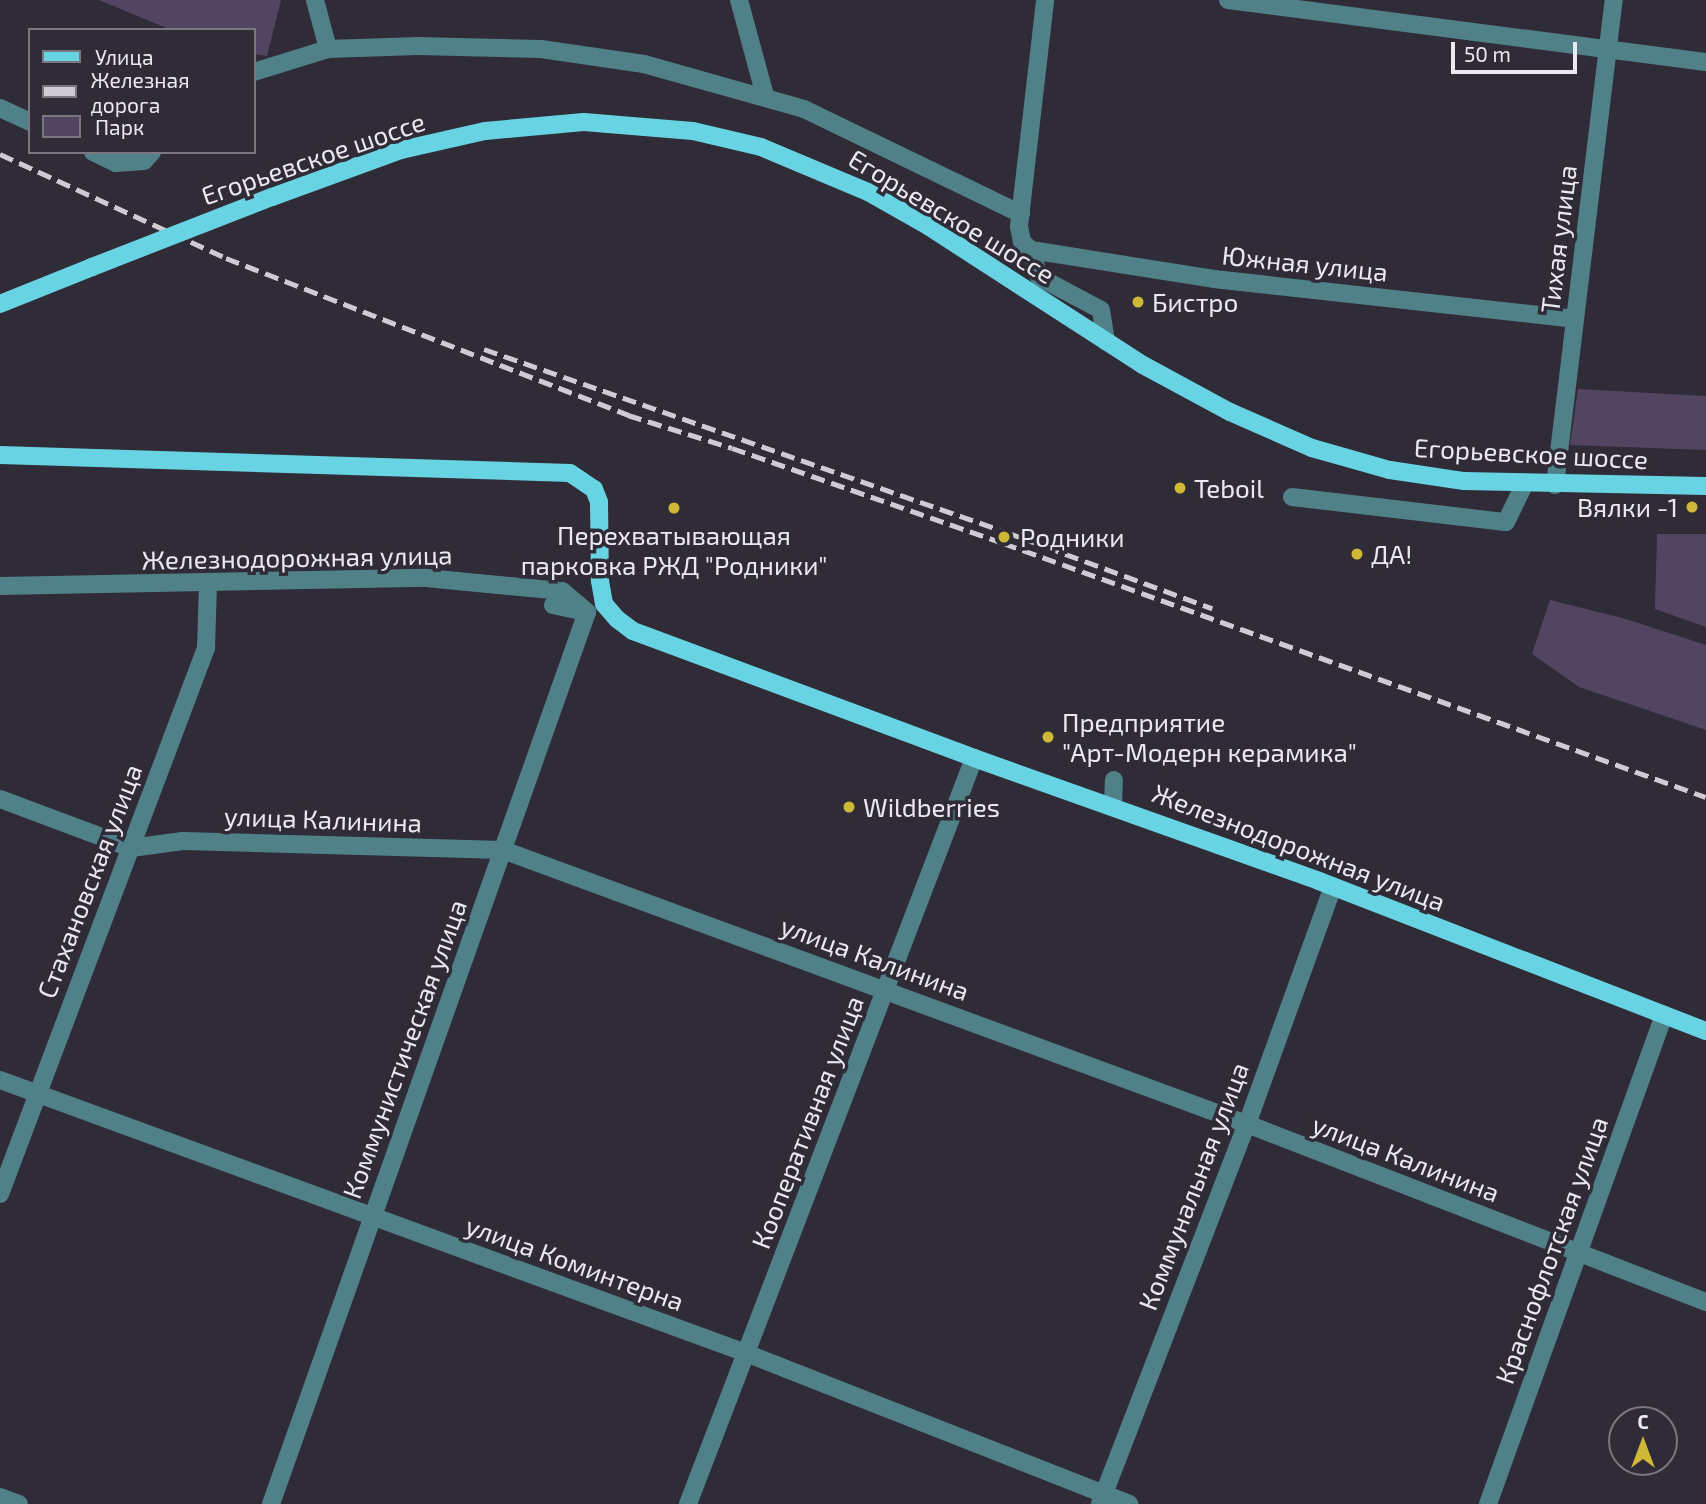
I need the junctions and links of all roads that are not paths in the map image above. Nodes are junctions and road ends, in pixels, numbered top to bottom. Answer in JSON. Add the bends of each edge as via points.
{"nodes":[{"id":1,"x":315,"y":0,"type":"edge"},
{"id":2,"x":738,"y":0,"type":"edge"},
{"id":3,"x":1045,"y":0,"type":"edge"},
{"id":4,"x":1228,"y":0,"type":"edge"},
{"id":5,"x":1614,"y":0,"type":"edge"},
{"id":6,"x":1608,"y":48,"type":"junction"},
{"id":7,"x":328,"y":50,"type":"junction"},
{"id":8,"x":1706,"y":62,"type":"edge"},
{"id":9,"x":256,"y":71,"type":"edge"},
{"id":10,"x":765,"y":96,"type":"junction"},
{"id":11,"x":0,"y":108,"type":"edge"},
{"id":12,"x":28,"y":121,"type":"edge"},
{"id":13,"x":97,"y":154,"type":"edge"},
{"id":14,"x":150,"y":154,"type":"edge"},
{"id":15,"x":1021,"y":214,"type":"junction"},
{"id":16,"x":1031,"y":250,"type":"junction"},
{"id":17,"x":0,"y":304,"type":"edge"},
{"id":18,"x":1574,"y":319,"type":"junction"},
{"id":19,"x":1106,"y":342,"type":"junction"},
{"id":20,"x":0,"y":455,"type":"edge"},
{"id":21,"x":1525,"y":483,"type":"junction"},
{"id":22,"x":1555,"y":485,"type":"junction"},
{"id":23,"x":1706,"y":486,"type":"edge"},
{"id":24,"x":1292,"y":496,"type":"dead end"},
{"id":25,"x":208,"y":584,"type":"junction"},
{"id":26,"x":0,"y":586,"type":"edge"},
{"id":27,"x":604,"y":604,"type":"junction"},
{"id":28,"x":553,"y":605,"type":"dead end"},
{"id":29,"x":587,"y":612,"type":"junction"},
{"id":30,"x":974,"y":758,"type":"junction"},
{"id":31,"x":1114,"y":780,"type":"dead end"},
{"id":32,"x":0,"y":799,"type":"edge"},
{"id":33,"x":1113,"y":806,"type":"junction"},
{"id":34,"x":131,"y":848,"type":"junction"},
{"id":35,"x":503,"y":850,"type":"junction"},
{"id":36,"x":1333,"y":886,"type":"junction"},
{"id":37,"x":886,"y":989,"type":"junction"},
{"id":38,"x":1664,"y":1015,"type":"junction"},
{"id":39,"x":1706,"y":1031,"type":"edge"},
{"id":40,"x":0,"y":1080,"type":"edge"},
{"id":41,"x":36,"y":1093,"type":"junction"},
{"id":42,"x":1247,"y":1124,"type":"junction"},
{"id":43,"x":0,"y":1194,"type":"edge"},
{"id":44,"x":371,"y":1218,"type":"junction"},
{"id":45,"x":1576,"y":1253,"type":"junction"},
{"id":46,"x":1706,"y":1302,"type":"edge"},
{"id":47,"x":746,"y":1353,"type":"junction"},
{"id":48,"x":0,"y":1497,"type":"edge"},
{"id":49,"x":1102,"y":1500,"type":"edge"},
{"id":50,"x":19,"y":1504,"type":"edge"},
{"id":51,"x":271,"y":1504,"type":"edge"},
{"id":52,"x":688,"y":1504,"type":"edge"},
{"id":53,"x":1129,"y":1504,"type":"edge"},
{"id":54,"x":1488,"y":1504,"type":"edge"}],
"edges":[{"from":1,"to":7,"type":"street"},
{"from":2,"to":10,"type":"street"},
{"from":3,"to":15,"type":"street"},
{"from":4,"to":6,"type":"street"},
{"from":5,"to":6,"type":"street","name":"Тихая улица"},
{"from":6,"to":8,"type":"street"},
{"from":6,"to":18,"type":"street","name":"Тихая улица"},
{"from":7,"to":9,"type":"street"},
{"from":7,"to":10,"type":"street","via":[[418,46],[541,49],[644,64]]},
{"from":10,"to":15,"type":"street","via":[[804,109]]},
{"from":11,"to":12,"type":"street"},
{"from":13,"to":14,"type":"street","via":[[117,163],[144,161]]},
{"from":15,"to":16,"type":"street","via":[[1022,242]]},
{"from":16,"to":18,"type":"street","name":"Южная улица","via":[[1214,279]]},
{"from":16,"to":19,"type":"street","via":[[1039,277],[1101,310]]},
{"from":17,"to":19,"type":"main road","name":"Егорьевское шоссе","bridge":true,"via":[[401,150],[485,131],[584,122],[693,131],[761,147],[834,175],[928,226]]},
{"from":18,"to":22,"type":"street","name":"Тихая улица"},
{"from":19,"to":21,"type":"main road","name":"Егорьевское шоссе","via":[[1230,412],[1312,448],[1426,476]]},
{"from":20,"to":27,"type":"main road","via":[[570,472],[594,489],[599,502]]},
{"from":21,"to":22,"type":"main road","name":"Егорьевское шоссе"},
{"from":21,"to":24,"type":"street","via":[[1506,522]]},
{"from":22,"to":23,"type":"main road","name":"Егорьевское шоссе"},
{"from":25,"to":26,"type":"street","name":"Железнодорожная улица"},
{"from":25,"to":29,"type":"street","name":"Железнодорожная улица","via":[[426,578],[562,591]]},
{"from":25,"to":34,"type":"street","name":"Стахановская улица","via":[[206,648]]},
{"from":27,"to":29,"type":"street"},
{"from":27,"to":30,"type":"main road","name":"Железнодорожная улица","via":[[633,631]]},
{"from":28,"to":29,"type":"street"},
{"from":29,"to":35,"type":"street","name":"Коммунистическая улица"},
{"from":30,"to":33,"type":"main road","name":"Железнодорожная улица"},
{"from":30,"to":37,"type":"street","name":"Кооперативная улица"},
{"from":31,"to":33,"type":"street"},
{"from":32,"to":34,"type":"street","name":"улица Калинина"},
{"from":33,"to":36,"type":"main road","name":"Железнодорожная улица"},
{"from":34,"to":35,"type":"street","name":"улица Калинина","via":[[183,841]]},
{"from":34,"to":41,"type":"street","name":"Стахановская улица"},
{"from":35,"to":37,"type":"street","name":"улица Калинина"},
{"from":35,"to":44,"type":"street","name":"Коммунистическая улица"},
{"from":36,"to":38,"type":"main road","name":"Железнодорожная улица"},
{"from":36,"to":42,"type":"street","name":"Коммунальная улица"},
{"from":37,"to":42,"type":"street","name":"улица Калинина"},
{"from":37,"to":47,"type":"street","name":"Кооперативная улица"},
{"from":38,"to":39,"type":"main road","name":"Железнодорожная улица"},
{"from":38,"to":45,"type":"street","name":"Краснофлотская улица"},
{"from":40,"to":41,"type":"street","name":"улица Коминтерна"},
{"from":41,"to":43,"type":"street","name":"Стахановская улица"},
{"from":41,"to":44,"type":"street","name":"улица Коминтерна"},
{"from":42,"to":45,"type":"street","name":"улица Калинина"},
{"from":42,"to":49,"type":"street","name":"Коммунальная улица"},
{"from":44,"to":47,"type":"street","name":"улица Коминтерна"},
{"from":44,"to":51,"type":"street","name":"Коммунистическая улица"},
{"from":45,"to":46,"type":"street","name":"улица Калинина"},
{"from":45,"to":54,"type":"street","name":"Краснофлотская улица"},
{"from":47,"to":49,"type":"street","name":"улица Коминтерна"},
{"from":47,"to":52,"type":"street","name":"Кооперативная улица"},
{"from":48,"to":50,"type":"street"},
{"from":49,"to":53,"type":"street","name":"улица Коминтерна"}]}
